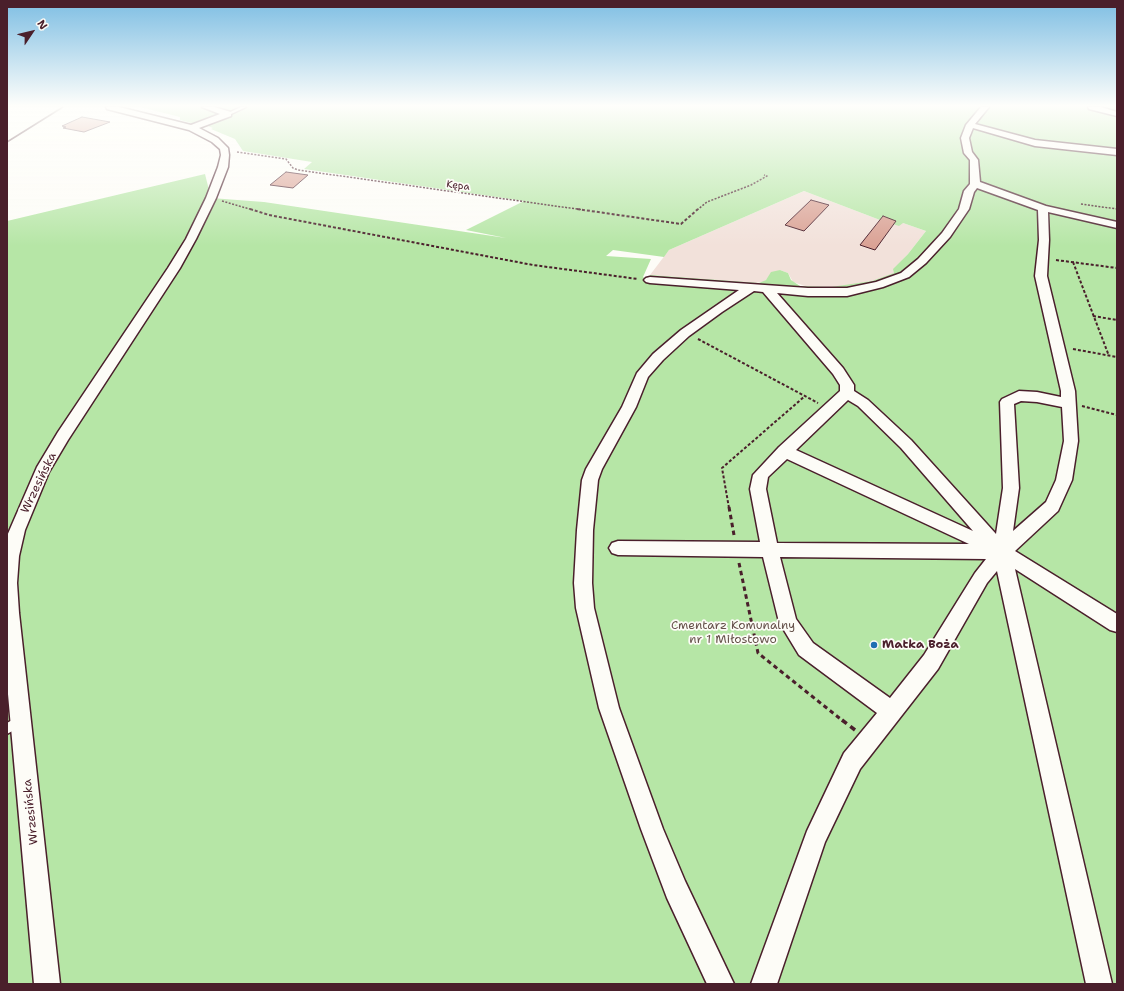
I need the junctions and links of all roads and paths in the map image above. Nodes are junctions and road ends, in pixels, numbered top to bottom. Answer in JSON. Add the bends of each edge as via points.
{"nodes":[{"id":1,"x":225,"y":153,"type":"edge"},
{"id":2,"x":247,"y":153,"type":"edge"},
{"id":3,"x":968,"y":153,"type":"edge"},
{"id":4,"x":1115,"y":153,"type":"edge"},
{"id":5,"x":1117,"y":164,"type":"edge"},
{"id":6,"x":764,"y":175,"type":"dead end"},
{"id":7,"x":975,"y":184,"type":"junction"},
{"id":8,"x":210,"y":198,"type":"junction"},
{"id":9,"x":1081,"y":204,"type":"dead end"},
{"id":10,"x":1043,"y":208,"type":"junction"},
{"id":11,"x":1117,"y":209,"type":"edge"},
{"id":12,"x":1117,"y":225,"type":"edge"},
{"id":13,"x":1041,"y":258,"type":"junction"},
{"id":14,"x":1073,"y":262,"type":"junction"},
{"id":15,"x":1117,"y":268,"type":"edge"},
{"id":16,"x":650,"y":280,"type":"joint"},
{"id":17,"x":759,"y":289,"type":"junction"},
{"id":18,"x":1093,"y":316,"type":"junction"},
{"id":19,"x":1117,"y":320,"type":"edge"},
{"id":20,"x":685,"y":332,"type":"junction"},
{"id":21,"x":1058,"y":347,"type":"junction"},
{"id":22,"x":1109,"y":356,"type":"junction"},
{"id":23,"x":1117,"y":357,"type":"edge"},
{"id":24,"x":847,"y":393,"type":"junction"},
{"id":25,"x":1068,"y":403,"type":"junction"},
{"id":26,"x":829,"y":408,"type":"junction"},
{"id":27,"x":1117,"y":414,"type":"edge"},
{"id":28,"x":784,"y":451,"type":"junction"},
{"id":29,"x":618,"y":548,"type":"dead end"},
{"id":30,"x":770,"y":550,"type":"junction"},
{"id":31,"x":1002,"y":552,"type":"junction"},
{"id":32,"x":1117,"y":624,"type":"edge"},
{"id":33,"x":891,"y":711,"type":"junction"},
{"id":34,"x":21,"y":720,"type":"junction"},
{"id":35,"x":7,"y":730,"type":"edge"},
{"id":36,"x":47,"y":984,"type":"edge"},
{"id":37,"x":721,"y":984,"type":"edge"},
{"id":38,"x":764,"y":984,"type":"edge"},
{"id":39,"x":1099,"y":984,"type":"edge"}],
"edges":[{"from":1,"to":8,"type":"street","name":"Wrzesińska","via":[[223,167]]},
{"from":2,"to":6,"type":"path","name":"Kępa","via":[[286,159],[298,170],[681,224],[707,202],[751,185],[767,176]]},
{"from":3,"to":7,"type":"street","via":[[974,160]]},
{"from":4,"to":5,"type":"street"},
{"from":7,"to":10,"type":"street"},
{"from":7,"to":17,"type":"street","via":[[969,191],[964,209],[946,235],[905,275],[879,285],[847,292]]},
{"from":8,"to":16,"type":"path","via":[[269,215],[526,263]]},
{"from":8,"to":34,"type":"street","name":"Wrzesińska","via":[[202,218],[174,268],[42,471],[17,530],[10,556],[8,583]]},
{"from":9,"to":11,"type":"path"},
{"from":10,"to":12,"type":"street"},
{"from":10,"to":13,"type":"street","via":[[1044,240]]},
{"from":13,"to":14,"type":"path"},
{"from":13,"to":21,"type":"street","via":[[1041,276]]},
{"from":14,"to":15,"type":"path"},
{"from":14,"to":18,"type":"path"},
{"from":16,"to":17,"type":"street"},
{"from":17,"to":20,"type":"street","via":[[718,309]]},
{"from":17,"to":24,"type":"street","via":[[838,371],[847,386]]},
{"from":18,"to":19,"type":"path"},
{"from":18,"to":22,"type":"path"},
{"from":20,"to":26,"type":"path"},
{"from":20,"to":37,"type":"street","via":[[642,376],[629,407],[594,469],[590,480],[585,530],[583,583],[585,608],[609,708],[652,829],[682,902]]},
{"from":21,"to":22,"type":"path"},
{"from":21,"to":25,"type":"street","via":[[1068,391]]},
{"from":22,"to":23,"type":"path"},
{"from":24,"to":26,"type":"street"},
{"from":24,"to":31,"type":"street","via":[[864,403],[906,444]]},
{"from":25,"to":27,"type":"path"},
{"from":25,"to":31,"type":"street","via":[[1071,441],[1061,487],[1052,506]]},
{"from":25,"to":31,"type":"street","via":[[1019,396],[1007,402],[1011,488]]},
{"from":26,"to":28,"type":"street"},
{"from":28,"to":30,"type":"street","via":[[761,475],[758,489]]},
{"from":28,"to":31,"type":"street"},
{"from":29,"to":30,"type":"street"},
{"from":30,"to":31,"type":"street"},
{"from":30,"to":33,"type":"street","via":[[788,622],[806,648]]},
{"from":31,"to":32,"type":"street"},
{"from":31,"to":33,"type":"street","via":[[981,578],[931,662]]},
{"from":31,"to":39,"type":"street"},
{"from":33,"to":38,"type":"street","via":[[852,761],[822,824]]},
{"from":34,"to":35,"type":"lane"},
{"from":34,"to":36,"type":"street","name":"Wrzesińska"}]}
